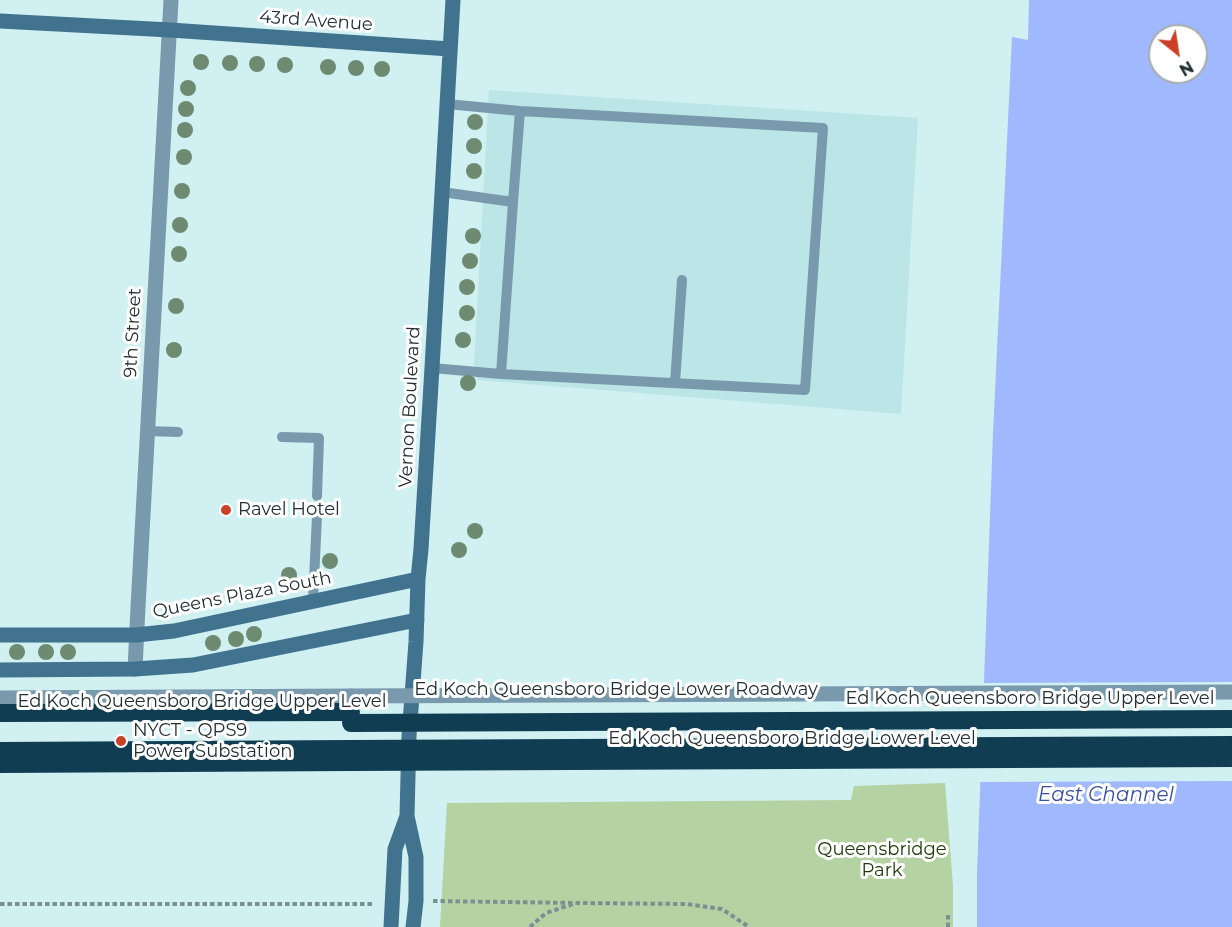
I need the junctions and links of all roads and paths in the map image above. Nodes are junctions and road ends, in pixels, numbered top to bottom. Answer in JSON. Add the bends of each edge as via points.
{"nodes":[{"id":1,"x":171,"y":0,"type":"edge"},
{"id":2,"x":453,"y":0,"type":"edge"},
{"id":3,"x":0,"y":21,"type":"edge"},
{"id":4,"x":170,"y":30,"type":"junction"},
{"id":5,"x":450,"y":49,"type":"junction"},
{"id":6,"x":447,"y":104,"type":"junction"},
{"id":7,"x":520,"y":111,"type":"junction"},
{"id":8,"x":442,"y":192,"type":"junction"},
{"id":9,"x":513,"y":202,"type":"junction"},
{"id":10,"x":682,"y":280,"type":"dead end"},
{"id":11,"x":432,"y":368,"type":"junction"},
{"id":12,"x":501,"y":374,"type":"junction"},
{"id":13,"x":675,"y":383,"type":"junction"},
{"id":14,"x":147,"y":431,"type":"junction"},
{"id":15,"x":178,"y":432,"type":"dead end"},
{"id":16,"x":282,"y":437,"type":"dead end"},
{"id":17,"x":317,"y":496,"type":"dead end"},
{"id":18,"x":317,"y":516,"type":"dead end"},
{"id":19,"x":418,"y":579,"type":"junction"},
{"id":20,"x":313,"y":601,"type":"junction"},
{"id":21,"x":417,"y":620,"type":"junction"},
{"id":22,"x":0,"y":635,"type":"edge"},
{"id":23,"x":136,"y":635,"type":"junction"},
{"id":24,"x":135,"y":669,"type":"junction"},
{"id":25,"x":0,"y":670,"type":"edge"},
{"id":26,"x":1232,"y":692,"type":"edge"},
{"id":27,"x":0,"y":698,"type":"edge"},
{"id":28,"x":1232,"y":708,"type":"edge"},
{"id":29,"x":0,"y":714,"type":"edge"},
{"id":30,"x":1232,"y":719,"type":"edge"},
{"id":31,"x":0,"y":723,"type":"edge"},
{"id":32,"x":1232,"y":745,"type":"edge"},
{"id":33,"x":0,"y":751,"type":"edge"},
{"id":34,"x":351,"y":756,"type":"junction"},
{"id":35,"x":1232,"y":758,"type":"edge"},
{"id":36,"x":0,"y":764,"type":"edge"},
{"id":37,"x":407,"y":816,"type":"junction"},
{"id":38,"x":433,"y":901,"type":"dead end"},
{"id":39,"x":577,"y":903,"type":"junction"},
{"id":40,"x":0,"y":904,"type":"edge"},
{"id":41,"x":367,"y":905,"type":"dead end"},
{"id":42,"x":948,"y":915,"type":"dead end"},
{"id":43,"x":391,"y":927,"type":"edge"},
{"id":44,"x":413,"y":927,"type":"edge"},
{"id":45,"x":530,"y":927,"type":"edge"},
{"id":46,"x":749,"y":927,"type":"edge"},
{"id":47,"x":948,"y":927,"type":"edge"}],
"edges":[{"from":1,"to":4,"type":"street","name":"9th Street"},
{"from":2,"to":5,"type":"main road","name":"Vernon Boulevard"},
{"from":3,"to":4,"type":"main road","name":"43rd Avenue"},
{"from":4,"to":5,"type":"main road","name":"43rd Avenue"},
{"from":4,"to":14,"type":"street","name":"9th Street"},
{"from":5,"to":6,"type":"main road","name":"Vernon Boulevard"},
{"from":6,"to":7,"type":"lane"},
{"from":6,"to":8,"type":"main road","name":"Vernon Boulevard"},
{"from":7,"to":9,"type":"lane"},
{"from":7,"to":13,"type":"lane","via":[[823,128],[805,390]]},
{"from":8,"to":9,"type":"lane"},
{"from":8,"to":11,"type":"main road","name":"Vernon Boulevard"},
{"from":9,"to":12,"type":"lane"},
{"from":10,"to":13,"type":"lane"},
{"from":11,"to":12,"type":"lane"},
{"from":11,"to":19,"type":"main road","name":"Vernon Boulevard"},
{"from":12,"to":13,"type":"lane"},
{"from":14,"to":15,"type":"lane"},
{"from":14,"to":23,"type":"street","name":"9th Street"},
{"from":16,"to":17,"type":"lane","via":[[319,438]]},
{"from":18,"to":20,"type":"lane"},
{"from":19,"to":20,"type":"main road","name":"Queens Plaza South"},
{"from":19,"to":21,"type":"main road","name":"Vernon Boulevard"},
{"from":20,"to":23,"type":"main road","name":"Queens Plaza South","via":[[174,631]]},
{"from":21,"to":24,"type":"main road","via":[[193,665]]},
{"from":21,"to":37,"type":"main road","name":"Vernon Boulevard"},
{"from":22,"to":23,"type":"main road","name":"Queens Plaza South"},
{"from":23,"to":24,"type":"street","name":"9th Street"},
{"from":24,"to":25,"type":"main road"},
{"from":26,"to":27,"type":"street","bridge":true},
{"from":28,"to":29,"type":"highway","name":"Ed Koch Queensboro Bridge Lower Roadway"},
{"from":30,"to":31,"type":"highway","name":"Ed Koch Queensboro Bridge Upper Level","bridge":true},
{"from":32,"to":34,"type":"highway","bridge":true},
{"from":33,"to":34,"type":"highway"},
{"from":34,"to":35,"type":"highway","name":"Ed Koch Queensboro Bridge Lower Level","bridge":true},
{"from":34,"to":36,"type":"highway"},
{"from":37,"to":43,"type":"main road","name":"Vernon Boulevard","via":[[395,849]]},
{"from":37,"to":44,"type":"main road","name":"Vernon Boulevard","via":[[416,857]]},
{"from":38,"to":39,"type":"path"},
{"from":39,"to":45,"type":"path","via":[[546,913]]},
{"from":39,"to":46,"type":"path","via":[[695,905],[722,909]]},
{"from":40,"to":41,"type":"path"},
{"from":42,"to":47,"type":"path"}]}
